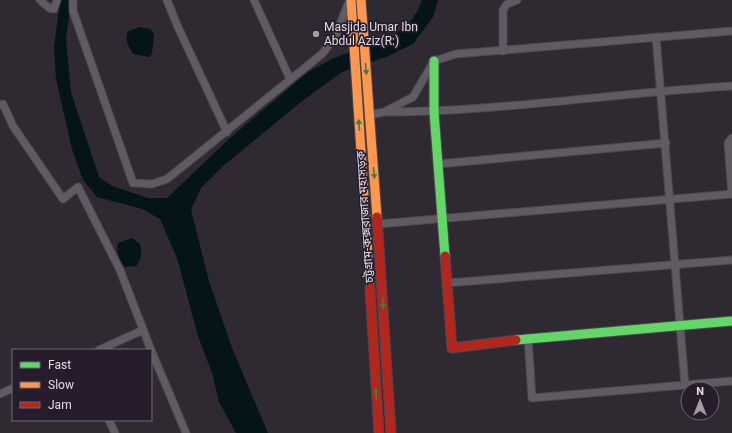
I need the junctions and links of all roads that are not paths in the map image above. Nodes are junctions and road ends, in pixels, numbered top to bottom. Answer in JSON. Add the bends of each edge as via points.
{"nodes":[{"id":1,"x":40,"y":0,"type":"edge"},
{"id":2,"x":57,"y":0,"type":"edge"},
{"id":3,"x":73,"y":0,"type":"edge"},
{"id":4,"x":168,"y":0,"type":"edge"},
{"id":5,"x":254,"y":0,"type":"edge"},
{"id":6,"x":350,"y":0,"type":"edge"},
{"id":7,"x":361,"y":0,"type":"edge"},
{"id":8,"x":517,"y":0,"type":"edge"},
{"id":9,"x":732,"y":32,"type":"edge"},
{"id":10,"x":656,"y":37,"type":"junction"},
{"id":11,"x":503,"y":51,"type":"junction"},
{"id":12,"x":434,"y":61,"type":"junction"},
{"id":13,"x":290,"y":80,"type":"junction"},
{"id":14,"x":732,"y":86,"type":"edge"},
{"id":15,"x":661,"y":90,"type":"junction"},
{"id":16,"x":0,"y":96,"type":"edge"},
{"id":17,"x":1,"y":105,"type":"edge"},
{"id":18,"x":384,"y":112,"type":"junction"},
{"id":19,"x":434,"y":112,"type":"junction"},
{"id":20,"x":370,"y":115,"type":"junction"},
{"id":21,"x":227,"y":132,"type":"junction"},
{"id":22,"x":732,"y":138,"type":"edge"},
{"id":23,"x":666,"y":143,"type":"junction"},
{"id":24,"x":438,"y":164,"type":"junction"},
{"id":25,"x":732,"y":194,"type":"edge"},
{"id":26,"x":671,"y":199,"type":"junction"},
{"id":27,"x":442,"y":220,"type":"junction"},
{"id":28,"x":378,"y":224,"type":"junction"},
{"id":29,"x":732,"y":260,"type":"edge"},
{"id":30,"x":676,"y":265,"type":"junction"},
{"id":31,"x":447,"y":283,"type":"junction"},
{"id":32,"x":732,"y":321,"type":"edge"},
{"id":33,"x":681,"y":325,"type":"junction"},
{"id":34,"x":143,"y":330,"type":"junction"},
{"id":35,"x":528,"y":338,"type":"junction"},
{"id":36,"x":101,"y":349,"type":"edge"},
{"id":37,"x":151,"y":349,"type":"edge"},
{"id":38,"x":152,"y":352,"type":"edge"},
{"id":39,"x":387,"y":373,"type":"junction"},
{"id":40,"x":375,"y":374,"type":"junction"},
{"id":41,"x":685,"y":381,"type":"edge"},
{"id":42,"x":732,"y":382,"type":"edge"},
{"id":43,"x":720,"y":383,"type":"edge"},
{"id":44,"x":680,"y":385,"type":"edge"},
{"id":45,"x":12,"y":388,"type":"edge"},
{"id":46,"x":0,"y":394,"type":"edge"},
{"id":47,"x":109,"y":421,"type":"edge"},
{"id":48,"x":115,"y":433,"type":"edge"},
{"id":49,"x":186,"y":433,"type":"edge"},
{"id":50,"x":379,"y":433,"type":"edge"},
{"id":51,"x":391,"y":433,"type":"edge"}],
"edges":[{"from":1,"to":2,"type":"street","via":[[54,9]]},
{"from":3,"to":21,"type":"street","via":[[72,11],[134,182],[152,184],[167,179]]},
{"from":4,"to":21,"type":"street"},
{"from":5,"to":13,"type":"street"},
{"from":6,"to":13,"type":"street","via":[[335,37],[322,54]]},
{"from":40,"to":6,"type":"main road","name":"চট্টগ্রাম-কক্সবাজার মহাসড়ক","one_way":true},
{"from":7,"to":20,"type":"main road","name":"চট্টগ্রাম-কক্সবাজার মহাসড়ক","one_way":true},
{"from":8,"to":11,"type":"street","via":[[507,4],[503,10]]},
{"from":9,"to":10,"type":"street"},
{"from":10,"to":11,"type":"street"},
{"from":10,"to":15,"type":"street"},
{"from":11,"to":12,"type":"street","via":[[456,54]]},
{"from":12,"to":18,"type":"street","via":[[413,97]]},
{"from":12,"to":19,"type":"main road"},
{"from":13,"to":21,"type":"street"},
{"from":14,"to":15,"type":"street"},
{"from":15,"to":19,"type":"street"},
{"from":15,"to":23,"type":"street"},
{"from":16,"to":17,"type":"street"},
{"from":17,"to":34,"type":"street","via":[[63,199],[78,187],[120,270]]},
{"from":18,"to":19,"type":"street"},
{"from":18,"to":20,"type":"street"},
{"from":19,"to":24,"type":"main road"},
{"from":20,"to":28,"type":"main road","name":"চট্টগ্রাম-কক্সবাজার মহাসড়ক","one_way":true},
{"from":22,"to":25,"type":"street","via":[[728,143]]},
{"from":23,"to":24,"type":"street"},
{"from":23,"to":26,"type":"street"},
{"from":24,"to":27,"type":"main road"},
{"from":25,"to":26,"type":"street"},
{"from":26,"to":27,"type":"street"},
{"from":26,"to":30,"type":"street"},
{"from":27,"to":28,"type":"street"},
{"from":27,"to":31,"type":"main road"},
{"from":28,"to":39,"type":"main road","name":"চট্টগ্রাম-কক্সবাজার মহাসড়ক","one_way":true},
{"from":29,"to":30,"type":"street"},
{"from":30,"to":31,"type":"street"},
{"from":30,"to":33,"type":"street"},
{"from":31,"to":35,"type":"main road","via":[[452,348]]},
{"from":32,"to":33,"type":"main road"},
{"from":33,"to":35,"type":"main road"},
{"from":33,"to":41,"type":"street"},
{"from":34,"to":36,"type":"street"},
{"from":34,"to":37,"type":"street"},
{"from":35,"to":44,"type":"street","via":[[532,398]]},
{"from":38,"to":49,"type":"street"},
{"from":39,"to":40,"type":"main road"},
{"from":39,"to":51,"type":"main road","name":"চট্টগ্রাম-কক্সবাজার মহাসড়ক"},
{"from":50,"to":40,"type":"main road","name":"চট্টগ্রাম-কক্সবাজার মহাসড়ক","one_way":true},
{"from":42,"to":43,"type":"street"},
{"from":45,"to":46,"type":"street"},
{"from":47,"to":48,"type":"street"}]}
